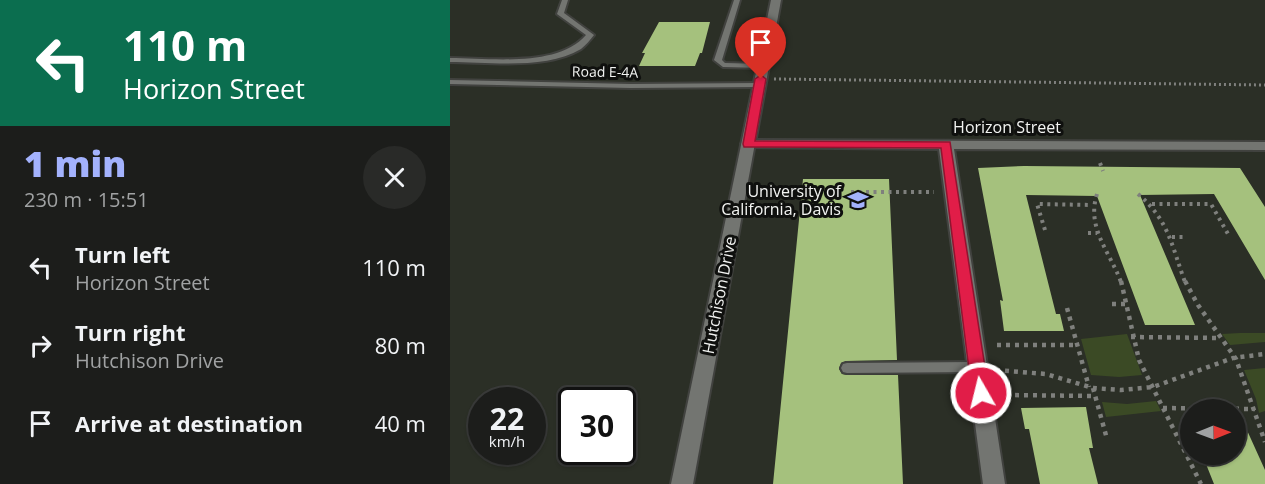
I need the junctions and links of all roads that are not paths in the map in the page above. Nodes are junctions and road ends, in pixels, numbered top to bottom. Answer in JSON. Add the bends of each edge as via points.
{"nodes":[{"id":1,"x":566,"y":0,"type":"edge"},
{"id":2,"x":737,"y":0,"type":"edge"},
{"id":3,"x":776,"y":0,"type":"edge"},
{"id":4,"x":450,"y":60,"type":"edge"},
{"id":5,"x":761,"y":76,"type":"junction"},
{"id":6,"x":450,"y":82,"type":"edge"},
{"id":7,"x":748,"y":144,"type":"junction"},
{"id":8,"x":946,"y":145,"type":"junction"},
{"id":9,"x":1265,"y":147,"type":"edge"},
{"id":10,"x":847,"y":368,"type":"dead end"},
{"id":11,"x":977,"y":369,"type":"junction"},
{"id":12,"x":682,"y":484,"type":"edge"},
{"id":13,"x":994,"y":484,"type":"edge"}],
"edges":[{"from":1,"to":4,"type":"lane","via":[[560,14],[590,35],[585,45],[574,51],[541,59]]},
{"from":2,"to":5,"type":"lane","via":[[718,60]]},
{"from":3,"to":5,"type":"street","name":"Hutchison Drive"},
{"from":5,"to":6,"type":"lane","name":"Road E-4A","via":[[631,86]]},
{"from":5,"to":7,"type":"street","name":"Hutchison Drive"},
{"from":7,"to":8,"type":"street","name":"Horizon Street"},
{"from":7,"to":12,"type":"street","name":"Hutchison Drive"},
{"from":8,"to":9,"type":"street","name":"Horizon Street"},
{"from":8,"to":11,"type":"street"},
{"from":10,"to":11,"type":"lane"},
{"from":11,"to":13,"type":"street"}]}
